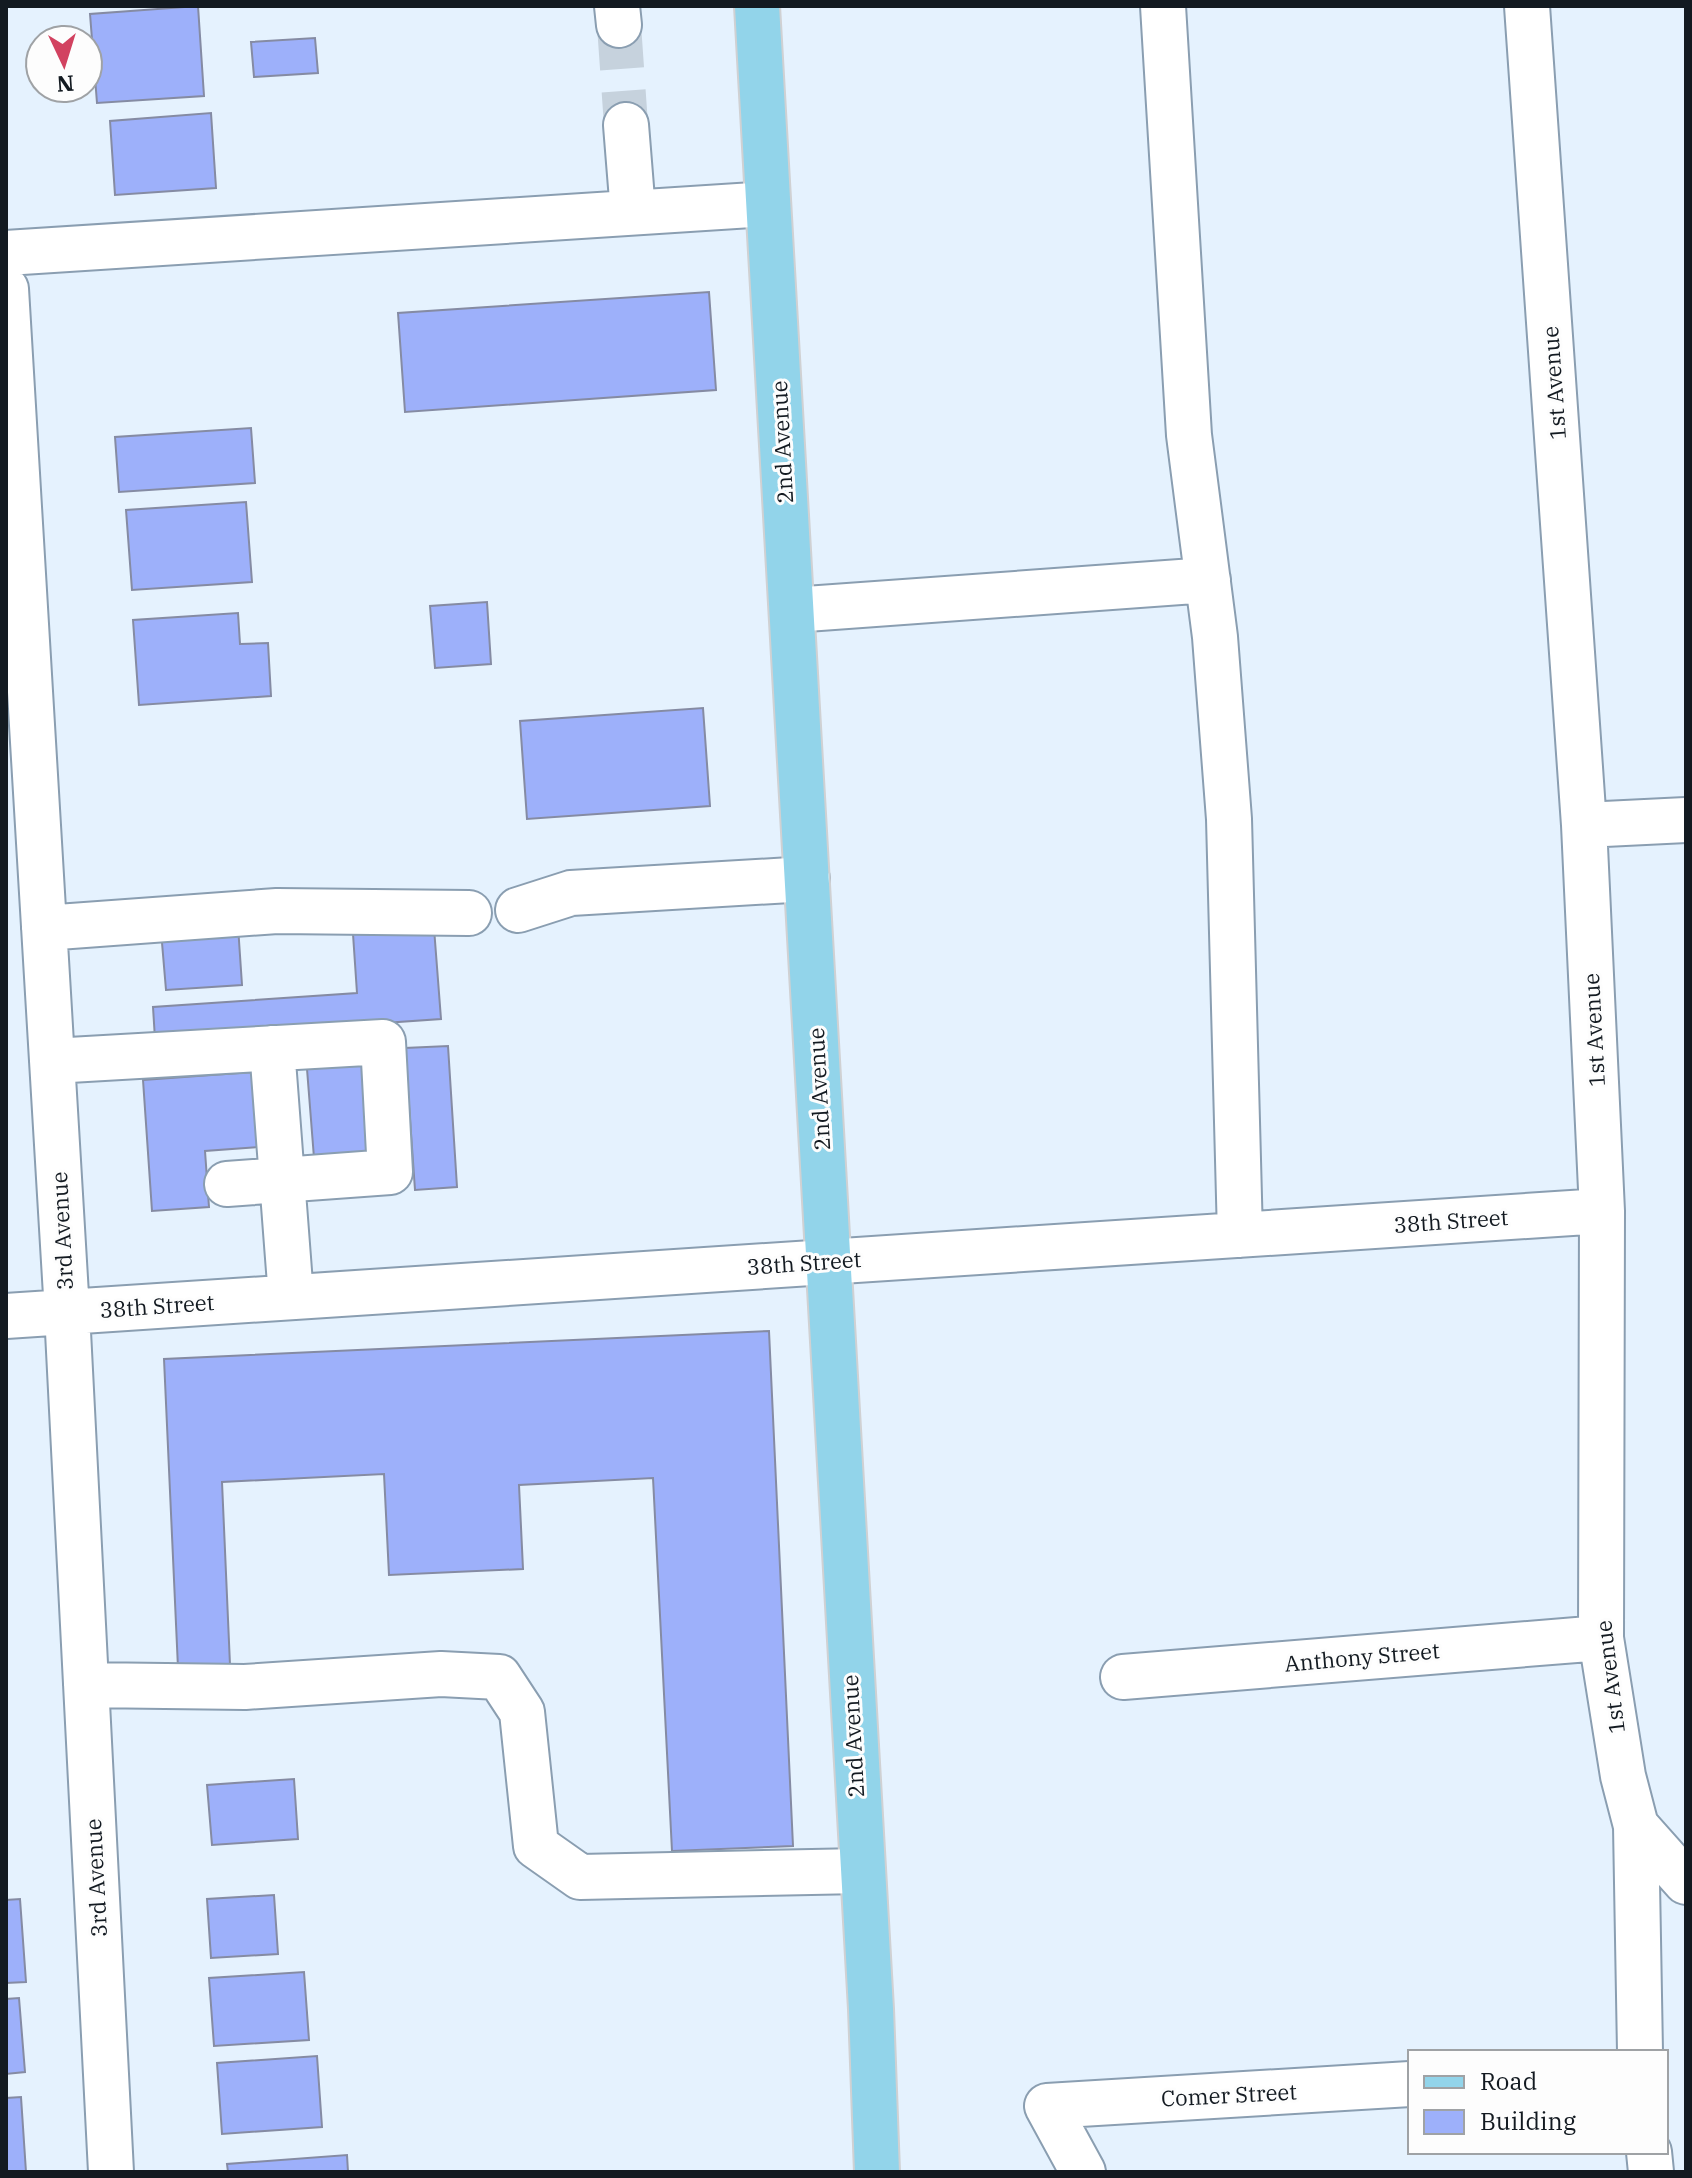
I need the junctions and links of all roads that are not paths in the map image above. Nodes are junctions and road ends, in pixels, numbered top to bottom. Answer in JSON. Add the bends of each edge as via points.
{"nodes":[{"id":1,"x":757,"y":6,"type":"edge"},
{"id":2,"x":1163,"y":6,"type":"edge"},
{"id":3,"x":1527,"y":6,"type":"edge"},
{"id":4,"x":626,"y":125,"type":"tunnel mouth"},
{"id":5,"x":768,"y":204,"type":"junction"},
{"id":6,"x":633,"y":212,"type":"junction"},
{"id":7,"x":6,"y":253,"type":"edge"},
{"id":8,"x":6,"y":289,"type":"edge"},
{"id":9,"x":1208,"y":580,"type":"junction"},
{"id":10,"x":792,"y":610,"type":"junction"},
{"id":11,"x":1686,"y":820,"type":"edge"},
{"id":12,"x":1584,"y":825,"type":"junction"},
{"id":13,"x":807,"y":879,"type":"junction"},
{"id":14,"x":518,"y":910,"type":"dead end"},
{"id":15,"x":469,"y":913,"type":"dead end"},
{"id":16,"x":44,"y":928,"type":"junction"},
{"id":17,"x":272,"y":1048,"type":"junction"},
{"id":18,"x":52,"y":1061,"type":"junction"},
{"id":19,"x":283,"y":1180,"type":"junction"},
{"id":20,"x":227,"y":1184,"type":"dead end"},
{"id":21,"x":1602,"y":1211,"type":"junction"},
{"id":22,"x":1240,"y":1235,"type":"junction"},
{"id":23,"x":829,"y":1262,"type":"junction"},
{"id":24,"x":291,"y":1297,"type":"junction"},
{"id":25,"x":67,"y":1312,"type":"junction"},
{"id":26,"x":6,"y":1316,"type":"edge"},
{"id":27,"x":1601,"y":1638,"type":"junction"},
{"id":28,"x":1123,"y":1677,"type":"dead end"},
{"id":29,"x":86,"y":1685,"type":"junction"},
{"id":30,"x":1636,"y":1826,"type":"junction"},
{"id":31,"x":861,"y":1871,"type":"junction"},
{"id":32,"x":1686,"y":1882,"type":"edge"},
{"id":33,"x":1640,"y":2050,"type":"edge"},
{"id":34,"x":1408,"y":2084,"type":"edge"},
{"id":35,"x":111,"y":2172,"type":"edge"},
{"id":36,"x":877,"y":2172,"type":"edge"},
{"id":37,"x":1083,"y":2172,"type":"edge"}],
"edges":[{"from":1,"to":5,"type":"main road","name":"2nd Avenue"},
{"from":2,"to":9,"type":"street","via":[[1189,435]]},
{"from":3,"to":12,"type":"street","name":"1st Avenue"},
{"from":4,"to":6,"type":"street"},
{"from":5,"to":6,"type":"street"},
{"from":5,"to":10,"type":"main road","name":"2nd Avenue"},
{"from":6,"to":7,"type":"street"},
{"from":8,"to":16,"type":"street","name":"3rd Avenue"},
{"from":9,"to":10,"type":"street"},
{"from":9,"to":22,"type":"street","via":[[1229,819]]},
{"from":10,"to":13,"type":"main road","name":"2nd Avenue"},
{"from":11,"to":12,"type":"street"},
{"from":12,"to":21,"type":"street","name":"1st Avenue"},
{"from":13,"to":14,"type":"street","via":[[571,893]]},
{"from":13,"to":23,"type":"main road","name":"2nd Avenue"},
{"from":15,"to":16,"type":"street","via":[[277,911]]},
{"from":16,"to":18,"type":"street","name":"3rd Avenue"},
{"from":17,"to":18,"type":"street"},
{"from":17,"to":19,"type":"street"},
{"from":17,"to":19,"type":"street","via":[[383,1042],[390,1172]]},
{"from":18,"to":25,"type":"street","name":"3rd Avenue"},
{"from":19,"to":20,"type":"street"},
{"from":19,"to":24,"type":"street"},
{"from":21,"to":22,"type":"street","name":"38th Street"},
{"from":21,"to":27,"type":"street","name":"1st Avenue"},
{"from":22,"to":23,"type":"street","name":"38th Street"},
{"from":23,"to":24,"type":"street","name":"38th Street"},
{"from":23,"to":31,"type":"main road","name":"2nd Avenue"},
{"from":24,"to":25,"type":"street","name":"38th Street"},
{"from":25,"to":26,"type":"street","name":"38th Street"},
{"from":25,"to":29,"type":"street","name":"3rd Avenue"},
{"from":27,"to":28,"type":"street","name":"Anthony Street"},
{"from":27,"to":30,"type":"street","name":"1st Avenue"},
{"from":29,"to":31,"type":"street","via":[[245,1687],[441,1674],[499,1677],[522,1712],[536,1846],[580,1877]]},
{"from":29,"to":35,"type":"street","name":"3rd Avenue"},
{"from":30,"to":32,"type":"street"},
{"from":30,"to":33,"type":"street","name":"1st Avenue"},
{"from":31,"to":36,"type":"main road","name":"2nd Avenue"},
{"from":34,"to":37,"type":"street","name":"Comer Street","via":[[1047,2106]]}]}
